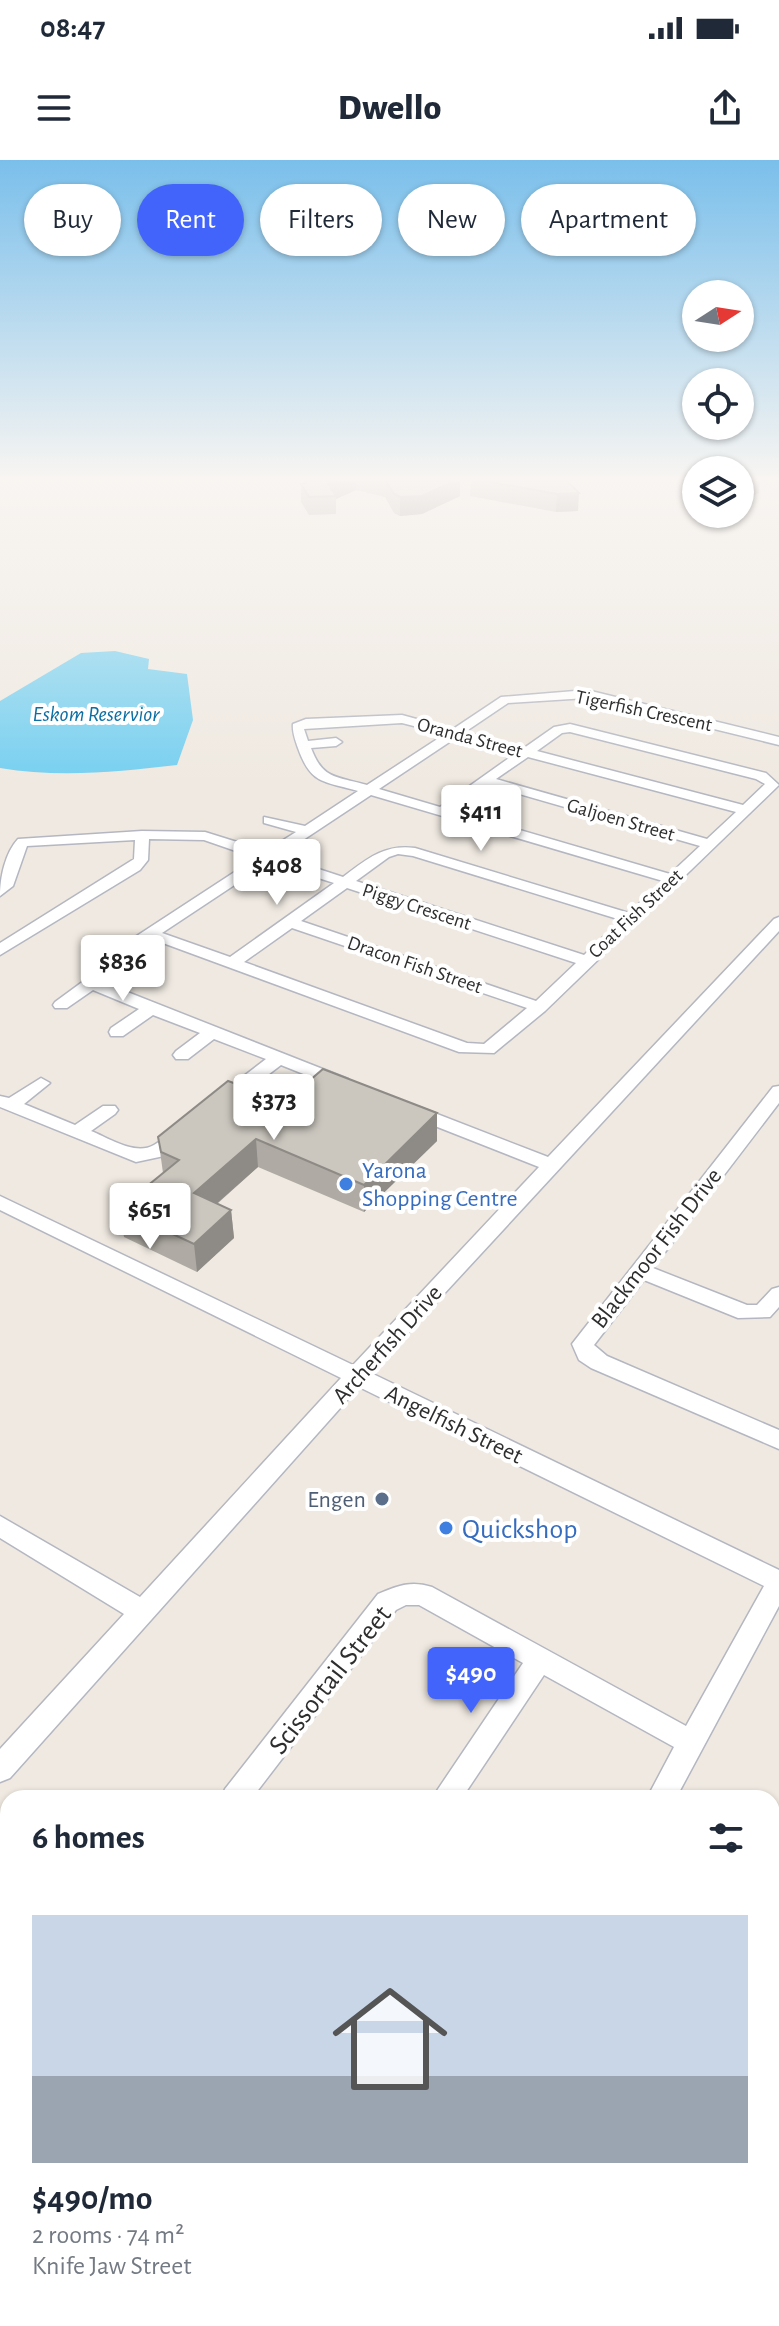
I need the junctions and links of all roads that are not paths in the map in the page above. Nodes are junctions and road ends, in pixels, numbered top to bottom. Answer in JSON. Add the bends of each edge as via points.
{"nodes":[{"id":1,"x":454,"y":733,"type":"junction"},
{"id":2,"x":779,"y":741,"type":"edge"},
{"id":3,"x":336,"y":742,"type":"dead end"},
{"id":4,"x":302,"y":745,"type":"junction"},
{"id":5,"x":527,"y":752,"type":"junction"},
{"id":6,"x":487,"y":781,"type":"junction"},
{"id":7,"x":369,"y":792,"type":"junction"},
{"id":8,"x":744,"y":810,"type":"junction"},
{"id":9,"x":441,"y":812,"type":"junction"},
{"id":10,"x":269,"y":820,"type":"dead end"},
{"id":11,"x":308,"y":831,"type":"junction"},
{"id":12,"x":142,"y":835,"type":"junction"},
{"id":13,"x":708,"y":844,"type":"junction"},
{"id":14,"x":268,"y":858,"type":"junction"},
{"id":15,"x":671,"y":879,"type":"junction"},
{"id":16,"x":346,"y":882,"type":"junction"},
{"id":17,"x":0,"y":892,"type":"edge"},
{"id":18,"x":630,"y":918,"type":"junction"},
{"id":19,"x":290,"y":922,"type":"junction"},
{"id":20,"x":779,"y":922,"type":"edge"},
{"id":21,"x":152,"y":934,"type":"junction"},
{"id":22,"x":4,"y":943,"type":"edge"},
{"id":23,"x":585,"y":961,"type":"junction"},
{"id":24,"x":231,"y":964,"type":"junction"},
{"id":25,"x":93,"y":982,"type":"junction"},
{"id":26,"x":61,"y":1005,"type":"dead end"},
{"id":27,"x":539,"y":1007,"type":"junction"},
{"id":28,"x":152,"y":1008,"type":"junction"},
{"id":29,"x":213,"y":1031,"type":"junction"},
{"id":30,"x":117,"y":1032,"type":"dead end"},
{"id":31,"x":182,"y":1055,"type":"dead end"},
{"id":32,"x":279,"y":1058,"type":"junction"},
{"id":33,"x":41,"y":1083,"type":"dead end"},
{"id":34,"x":779,"y":1091,"type":"edge"},
{"id":35,"x":365,"y":1092,"type":"edge"},
{"id":36,"x":393,"y":1103,"type":"edge"},
{"id":37,"x":5,"y":1104,"type":"edge"},
{"id":38,"x":109,"y":1110,"type":"dead end"},
{"id":39,"x":77,"y":1132,"type":"junction"},
{"id":40,"x":553,"y":1166,"type":"junction"},
{"id":41,"x":0,"y":1202,"type":"edge"},
{"id":42,"x":640,"y":1270,"type":"junction"},
{"id":43,"x":779,"y":1294,"type":"edge"},
{"id":44,"x":357,"y":1377,"type":"junction"},
{"id":45,"x":779,"y":1440,"type":"edge"},
{"id":46,"x":0,"y":1526,"type":"edge"},
{"id":47,"x":779,"y":1582,"type":"edge"},
{"id":48,"x":143,"y":1612,"type":"junction"},
{"id":49,"x":539,"y":1661,"type":"junction"},
{"id":50,"x":692,"y":1743,"type":"junction"},
{"id":51,"x":0,"y":1769,"type":"edge"},
{"id":52,"x":241,"y":1790,"type":"edge"},
{"id":53,"x":451,"y":1790,"type":"edge"},
{"id":54,"x":666,"y":1790,"type":"edge"}],
"edges":[{"from":1,"to":2,"type":"street","name":"Tigerfish Crescent","via":[[505,700],[575,693]]},
{"from":1,"to":4,"type":"street","name":"Oranda Street","via":[[393,718],[306,723],[297,727]]},
{"from":1,"to":5,"type":"street","name":"Oranda Street"},
{"from":1,"to":7,"type":"street","name":"Tigerfish Crescent"},
{"from":3,"to":4,"type":"street"},
{"from":4,"to":7,"type":"street","via":[[316,773]]},
{"from":5,"to":6,"type":"street","name":"Coat Fish Street"},
{"from":5,"to":8,"type":"street","name":"Oranda Street"},
{"from":5,"to":8,"type":"street","name":"Coat Fish Street","via":[[561,729],[576,728],[770,780],[772,786]]},
{"from":6,"to":9,"type":"street","name":"Coat Fish Street"},
{"from":6,"to":13,"type":"street","name":"Galjoen Street"},
{"from":7,"to":9,"type":"street"},
{"from":7,"to":11,"type":"street","name":"Tigerfish Crescent"},
{"from":8,"to":13,"type":"street","name":"Coat Fish Street"},
{"from":9,"to":15,"type":"street"},
{"from":10,"to":11,"type":"street"},
{"from":11,"to":14,"type":"street","name":"Tigerfish Crescent"},
{"from":12,"to":14,"type":"street","name":"Piggy Crescent","via":[[205,836]]},
{"from":12,"to":17,"type":"street","name":"Piggy Crescent","via":[[20,843],[11,879]]},
{"from":12,"to":22,"type":"street","via":[[141,860],[135,867]]},
{"from":13,"to":15,"type":"street","name":"Coat Fish Street"},
{"from":14,"to":16,"type":"street","name":"Piggy Crescent"},
{"from":14,"to":21,"type":"street","name":"Tigerfish Crescent"},
{"from":15,"to":18,"type":"street","name":"Coat Fish Street"},
{"from":16,"to":18,"type":"street","via":[[384,854],[403,850]]},
{"from":16,"to":19,"type":"street"},
{"from":16,"to":23,"type":"street","name":"Piggy Crescent"},
{"from":18,"to":23,"type":"street","name":"Coat Fish Street"},
{"from":19,"to":24,"type":"street"},
{"from":19,"to":27,"type":"street","name":"Dracon Fish Street"},
{"from":20,"to":40,"type":"street","name":"Archerfish Drive"},
{"from":21,"to":24,"type":"street","name":"Coat Fish Street"},
{"from":21,"to":25,"type":"street","name":"Tigerfish Crescent","via":[[103,966]]},
{"from":23,"to":27,"type":"street","name":"Coat Fish Street"},
{"from":24,"to":27,"type":"street","name":"Coat Fish Street","via":[[478,1050],[492,1047]]},
{"from":25,"to":26,"type":"street","name":"Tigerfish Crescent"},
{"from":25,"to":28,"type":"street"},
{"from":28,"to":29,"type":"street"},
{"from":28,"to":30,"type":"street"},
{"from":29,"to":31,"type":"street"},
{"from":29,"to":32,"type":"street"},
{"from":32,"to":35,"type":"street"},
{"from":32,"to":39,"type":"street","via":[[157,1152],[125,1153]]},
{"from":33,"to":37,"type":"street"},
{"from":34,"to":42,"type":"street","name":"Blackmoor Fish Drive"},
{"from":36,"to":40,"type":"street"},
{"from":37,"to":39,"type":"street"},
{"from":38,"to":39,"type":"street"},
{"from":40,"to":44,"type":"street","name":"Archerfish Drive"},
{"from":41,"to":44,"type":"street","name":"Angelfish Street"},
{"from":42,"to":43,"type":"street","via":[[750,1314],[767,1310]]},
{"from":42,"to":45,"type":"street","name":"Blackmoor Fish Drive","via":[[588,1334],[583,1344],[587,1354]]},
{"from":44,"to":47,"type":"street","name":"Angelfish Street"},
{"from":44,"to":48,"type":"street","name":"Archerfish Drive"},
{"from":46,"to":48,"type":"street"},
{"from":47,"to":50,"type":"street"},
{"from":48,"to":51,"type":"street","name":"Archerfish Drive"},
{"from":49,"to":50,"type":"street","name":"Scissortail Street"},
{"from":49,"to":52,"type":"street","name":"Scissortail Street","via":[[423,1595],[393,1598]]},
{"from":49,"to":53,"type":"street"},
{"from":50,"to":54,"type":"street"}]}
